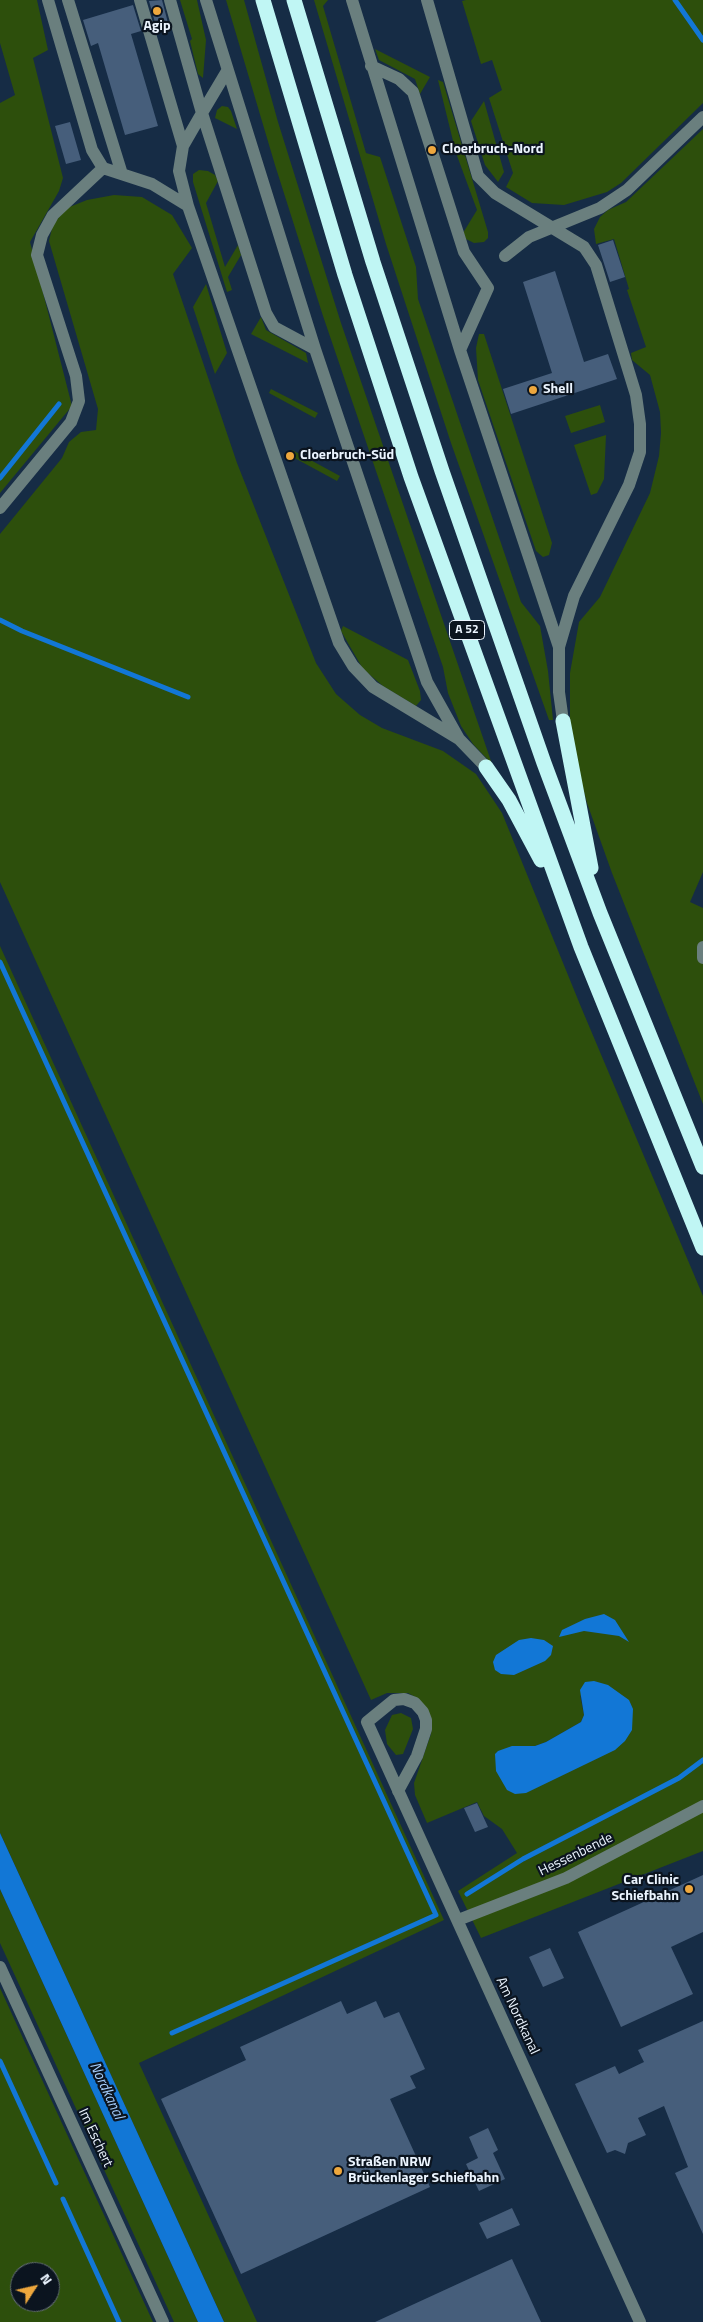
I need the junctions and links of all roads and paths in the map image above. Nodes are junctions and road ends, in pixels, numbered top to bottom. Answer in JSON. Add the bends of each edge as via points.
{"nodes":[{"id":1,"x":48,"y":0,"type":"edge"},
{"id":2,"x":68,"y":0,"type":"edge"},
{"id":3,"x":140,"y":0,"type":"edge"},
{"id":4,"x":170,"y":0,"type":"edge"},
{"id":5,"x":206,"y":0,"type":"edge"},
{"id":6,"x":263,"y":0,"type":"edge"},
{"id":7,"x":294,"y":0,"type":"edge"},
{"id":8,"x":352,"y":0,"type":"edge"},
{"id":9,"x":428,"y":0,"type":"edge"},
{"id":10,"x":371,"y":66,"type":"junction"},
{"id":11,"x":227,"y":71,"type":"junction"},
{"id":12,"x":202,"y":113,"type":"junction"},
{"id":13,"x":703,"y":117,"type":"edge"},
{"id":14,"x":183,"y":146,"type":"junction"},
{"id":15,"x":103,"y":168,"type":"junction"},
{"id":16,"x":122,"y":174,"type":"junction"},
{"id":17,"x":188,"y":206,"type":"junction"},
{"id":18,"x":553,"y":226,"type":"junction"},
{"id":19,"x":505,"y":256,"type":"dead end"},
{"id":20,"x":315,"y":349,"type":"junction"},
{"id":21,"x":460,"y":350,"type":"junction"},
{"id":22,"x":0,"y":508,"type":"edge"},
{"id":23,"x":559,"y":647,"type":"junction"},
{"id":24,"x":563,"y":721,"type":"joint"},
{"id":25,"x":459,"y":739,"type":"junction"},
{"id":26,"x":486,"y":767,"type":"joint"},
{"id":27,"x":600,"y":913,"type":"junction"},
{"id":28,"x":581,"y":947,"type":"junction"},
{"id":29,"x":703,"y":947,"type":"edge"},
{"id":30,"x":703,"y":958,"type":"edge"},
{"id":31,"x":703,"y":1167,"type":"edge"},
{"id":32,"x":703,"y":1248,"type":"edge"},
{"id":33,"x":398,"y":1790,"type":"junction"},
{"id":34,"x":703,"y":1806,"type":"edge"},
{"id":35,"x":458,"y":1920,"type":"junction"},
{"id":36,"x":0,"y":1968,"type":"edge"},
{"id":37,"x":163,"y":2322,"type":"edge"},
{"id":38,"x":640,"y":2322,"type":"edge"}],
"edges":[{"from":1,"to":15,"type":"street","via":[[92,150]]},
{"from":2,"to":16,"type":"street"},
{"from":3,"to":14,"type":"street"},
{"from":4,"to":12,"type":"street"},
{"from":5,"to":11,"type":"street"},
{"from":6,"to":28,"type":"highway","number":"A 52","via":[[345,275],[411,478]]},
{"from":7,"to":27,"type":"highway","number":"A 52","via":[[373,262],[442,471]]},
{"from":8,"to":10,"type":"street"},
{"from":9,"to":18,"type":"street","via":[[478,176],[495,193]]},
{"from":10,"to":21,"type":"street"},
{"from":10,"to":21,"type":"street","via":[[399,78],[413,92],[464,252],[488,288]]},
{"from":11,"to":12,"type":"street"},
{"from":11,"to":20,"type":"street"},
{"from":12,"to":14,"type":"street"},
{"from":12,"to":20,"type":"street","via":[[266,313],[274,327]]},
{"from":13,"to":18,"type":"street","via":[[627,190],[600,208]]},
{"from":14,"to":17,"type":"street","via":[[178,171]]},
{"from":15,"to":16,"type":"street"},
{"from":15,"to":22,"type":"street","via":[[53,215],[42,235],[37,255],[76,376],[79,401],[71,422]]},
{"from":16,"to":17,"type":"street","via":[[152,184]]},
{"from":17,"to":25,"type":"street","via":[[339,644],[353,666],[373,687]]},
{"from":18,"to":19,"type":"street","via":[[529,237]]},
{"from":18,"to":23,"type":"street","via":[[584,247],[596,265],[636,395],[640,424],[640,452],[629,485],[574,596]]},
{"from":20,"to":25,"type":"street","via":[[427,682]]},
{"from":21,"to":23,"type":"street"},
{"from":23,"to":24,"type":"street"},
{"from":24,"to":27,"type":"highway"},
{"from":25,"to":26,"type":"street"},
{"from":26,"to":28,"type":"highway","via":[[531,840]]},
{"from":27,"to":31,"type":"highway","number":"A 52"},
{"from":28,"to":32,"type":"highway","number":"A 52"},
{"from":29,"to":30,"type":"street"},
{"from":33,"to":33,"type":"street","name":"Am Nordkanal","via":[[417,1756],[426,1729],[423,1712],[404,1698],[394,1700],[367,1722]]},
{"from":33,"to":35,"type":"street","name":"Am Nordkanal"},
{"from":34,"to":35,"type":"street","name":"Hessenbende","via":[[566,1878]]},
{"from":35,"to":38,"type":"street","name":"Am Nordkanal"},
{"from":36,"to":37,"type":"street","name":"Im Eschert"}]}
